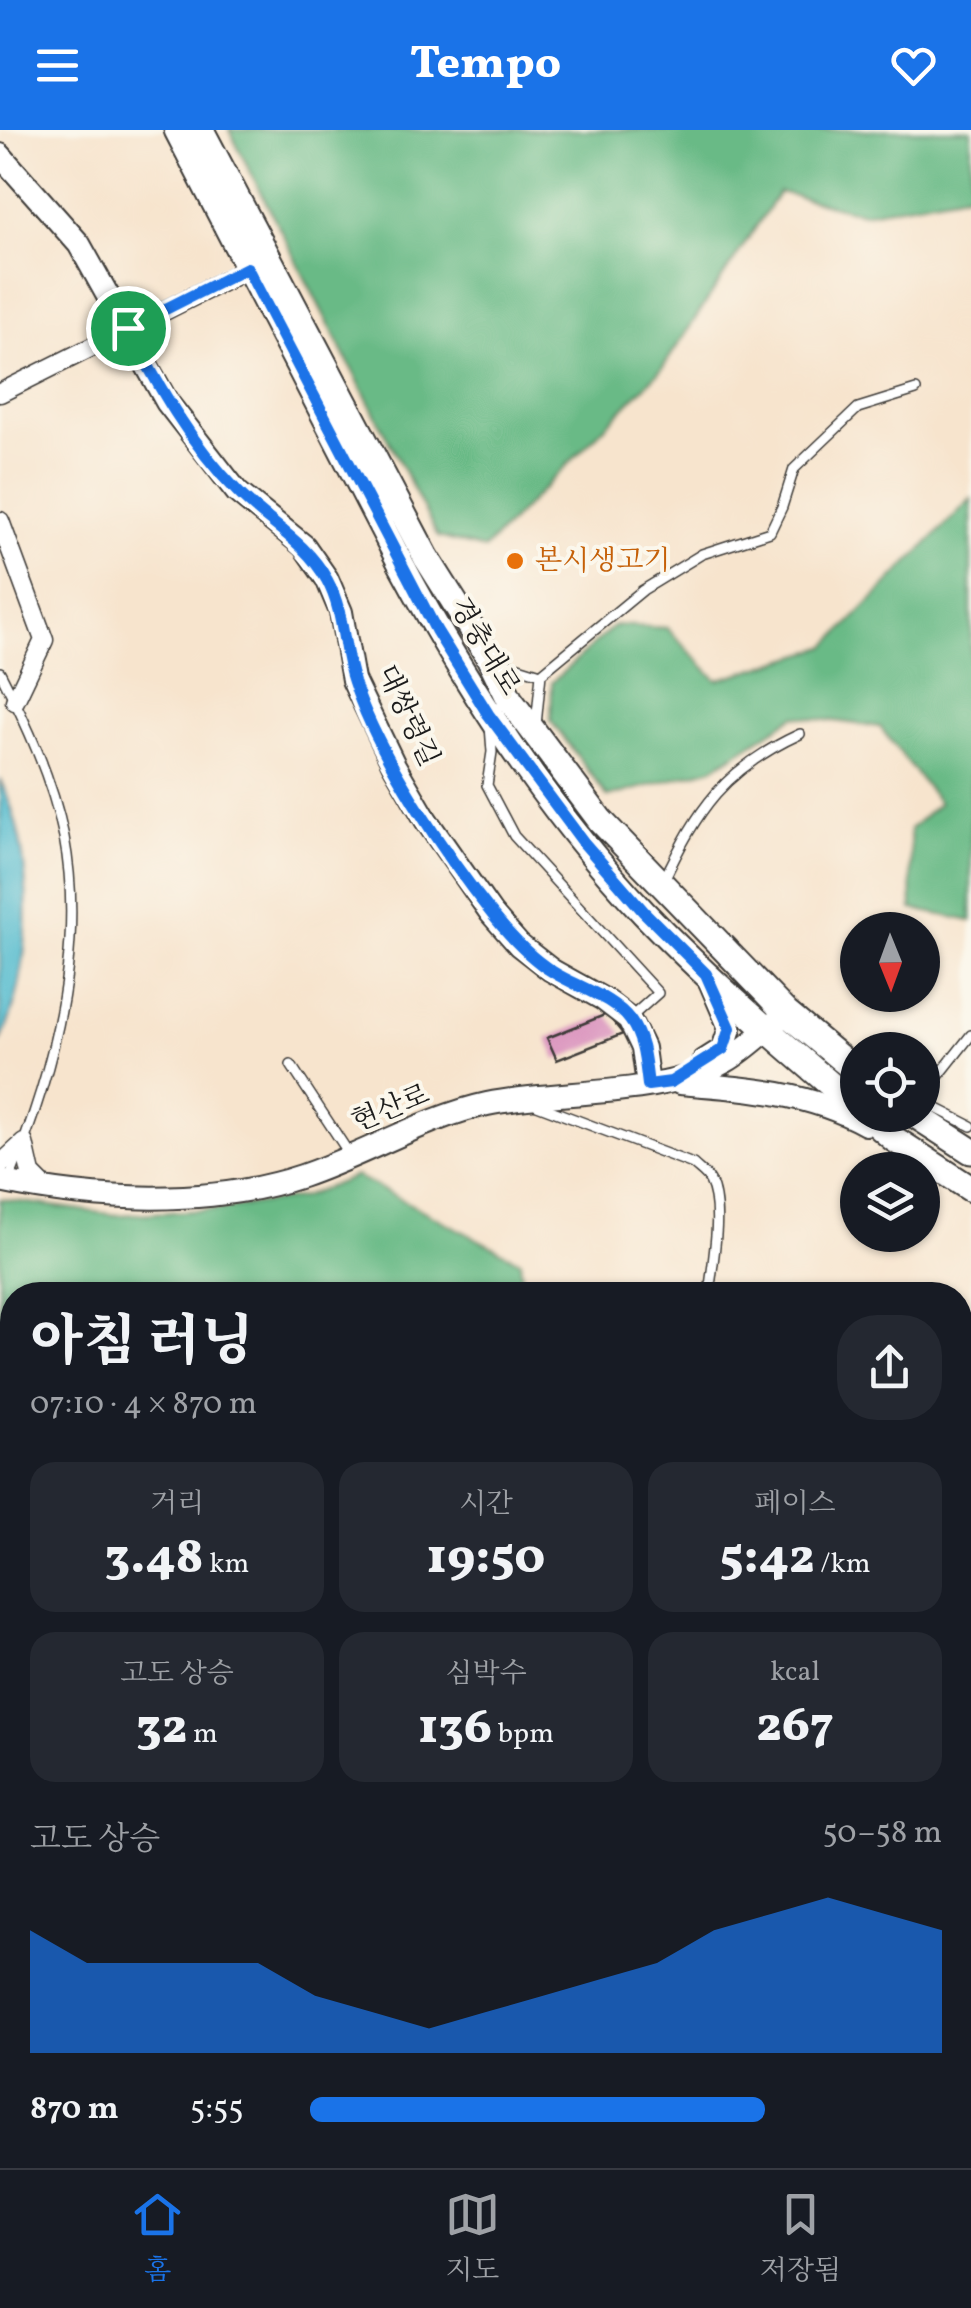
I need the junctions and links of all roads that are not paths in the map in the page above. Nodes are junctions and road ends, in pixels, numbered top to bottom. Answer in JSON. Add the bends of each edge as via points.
{"nodes":[{"id":1,"x":178,"y":130,"type":"edge"},
{"id":2,"x":201,"y":130,"type":"edge"},
{"id":3,"x":0,"y":154,"type":"edge"},
{"id":4,"x":257,"y":264,"type":"junction"},
{"id":5,"x":128,"y":328,"type":"junction"},
{"id":6,"x":916,"y":390,"type":"dead end"},
{"id":7,"x":0,"y":393,"type":"edge"},
{"id":8,"x":0,"y":521,"type":"edge"},
{"id":9,"x":489,"y":657,"type":"junction"},
{"id":10,"x":541,"y":674,"type":"junction"},
{"id":11,"x":2,"y":678,"type":"edge"},
{"id":12,"x":15,"y":701,"type":"junction"},
{"id":13,"x":488,"y":714,"type":"junction"},
{"id":14,"x":535,"y":733,"type":"junction"},
{"id":15,"x":800,"y":734,"type":"dead end"},
{"id":16,"x":662,"y":884,"type":"junction"},
{"id":17,"x":706,"y":974,"type":"junction"},
{"id":18,"x":786,"y":1012,"type":"junction"},
{"id":19,"x":629,"y":1019,"type":"junction"},
{"id":20,"x":766,"y":1031,"type":"junction"},
{"id":21,"x":971,"y":1035,"type":"edge"},
{"id":22,"x":840,"y":1057,"type":"edge"},
{"id":23,"x":291,"y":1065,"type":"dead end"},
{"id":24,"x":940,"y":1075,"type":"edge"},
{"id":25,"x":660,"y":1084,"type":"junction"},
{"id":26,"x":840,"y":1093,"type":"edge"},
{"id":27,"x":520,"y":1098,"type":"junction"},
{"id":28,"x":940,"y":1109,"type":"edge"},
{"id":29,"x":971,"y":1126,"type":"edge"},
{"id":30,"x":940,"y":1131,"type":"edge"},
{"id":31,"x":886,"y":1132,"type":"edge"},
{"id":32,"x":894,"y":1139,"type":"junction"},
{"id":33,"x":24,"y":1143,"type":"junction"},
{"id":34,"x":971,"y":1151,"type":"edge"},
{"id":35,"x":351,"y":1157,"type":"junction"},
{"id":36,"x":2,"y":1177,"type":"edge"},
{"id":37,"x":971,"y":1189,"type":"edge"},
{"id":38,"x":47,"y":1190,"type":"junction"},
{"id":39,"x":710,"y":1282,"type":"edge"}],
"edges":[{"from":1,"to":4,"type":"main road","name":"경충대로"},
{"from":2,"to":4,"type":"main road","name":"경충대로"},
{"from":3,"to":5,"type":"street","name":"대쌍령길","via":[[79,244]]},
{"from":4,"to":5,"type":"street"},
{"from":4,"to":9,"type":"main road","name":"경충대로"},
{"from":4,"to":13,"type":"main road","name":"경충대로","via":[[436,630]]},
{"from":5,"to":7,"type":"street"},
{"from":5,"to":19,"type":"street","name":"대쌍령길","via":[[167,402],[212,461],[237,492],[304,546],[327,580],[363,706],[426,820],[491,913],[551,970]]},
{"from":6,"to":10,"type":"lane","via":[[858,408],[794,469],[770,532],[702,554],[643,590]]},
{"from":8,"to":12,"type":"street","via":[[44,640]]},
{"from":9,"to":10,"type":"lane"},
{"from":9,"to":14,"type":"main road","name":"경충대로"},
{"from":10,"to":14,"type":"lane"},
{"from":11,"to":12,"type":"lane"},
{"from":12,"to":33,"type":"lane","via":[[45,769],[71,893],[62,1014]]},
{"from":13,"to":17,"type":"main road","name":"경충대로","via":[[584,843]]},
{"from":13,"to":19,"type":"lane","via":[[487,785],[514,836],[658,993]]},
{"from":14,"to":16,"type":"main road","name":"경충대로","via":[[600,820]]},
{"from":15,"to":16,"type":"lane","via":[[761,752],[706,803]]},
{"from":16,"to":18,"type":"main road","name":"경충대로"},
{"from":17,"to":20,"type":"main road","name":"경충대로"},
{"from":17,"to":25,"type":"street","via":[[730,1028],[723,1049]]},
{"from":18,"to":20,"type":"street","name":"현산로"},
{"from":18,"to":22,"type":"main road","name":"경충대로"},
{"from":19,"to":25,"type":"street"},
{"from":20,"to":25,"type":"street","name":"현산로","via":[[726,1061]]},
{"from":20,"to":26,"type":"main road","name":"경충대로"},
{"from":21,"to":24,"type":"lane"},
{"from":23,"to":35,"type":"lane"},
{"from":25,"to":27,"type":"street","name":"현산로"},
{"from":25,"to":32,"type":"street","via":[[792,1095],[838,1108]]},
{"from":27,"to":35,"type":"street","name":"현산로","via":[[482,1105]]},
{"from":27,"to":39,"type":"lane","via":[[692,1164],[708,1178],[716,1196]]},
{"from":28,"to":29,"type":"lane"},
{"from":30,"to":34,"type":"main road"},
{"from":31,"to":32,"type":"main road"},
{"from":32,"to":37,"type":"main road"},
{"from":33,"to":36,"type":"street"},
{"from":33,"to":38,"type":"street","via":[[31,1174]]},
{"from":35,"to":38,"type":"street","name":"현산로","via":[[254,1189],[132,1196]]},
{"from":36,"to":38,"type":"street","name":"현산로"}]}
